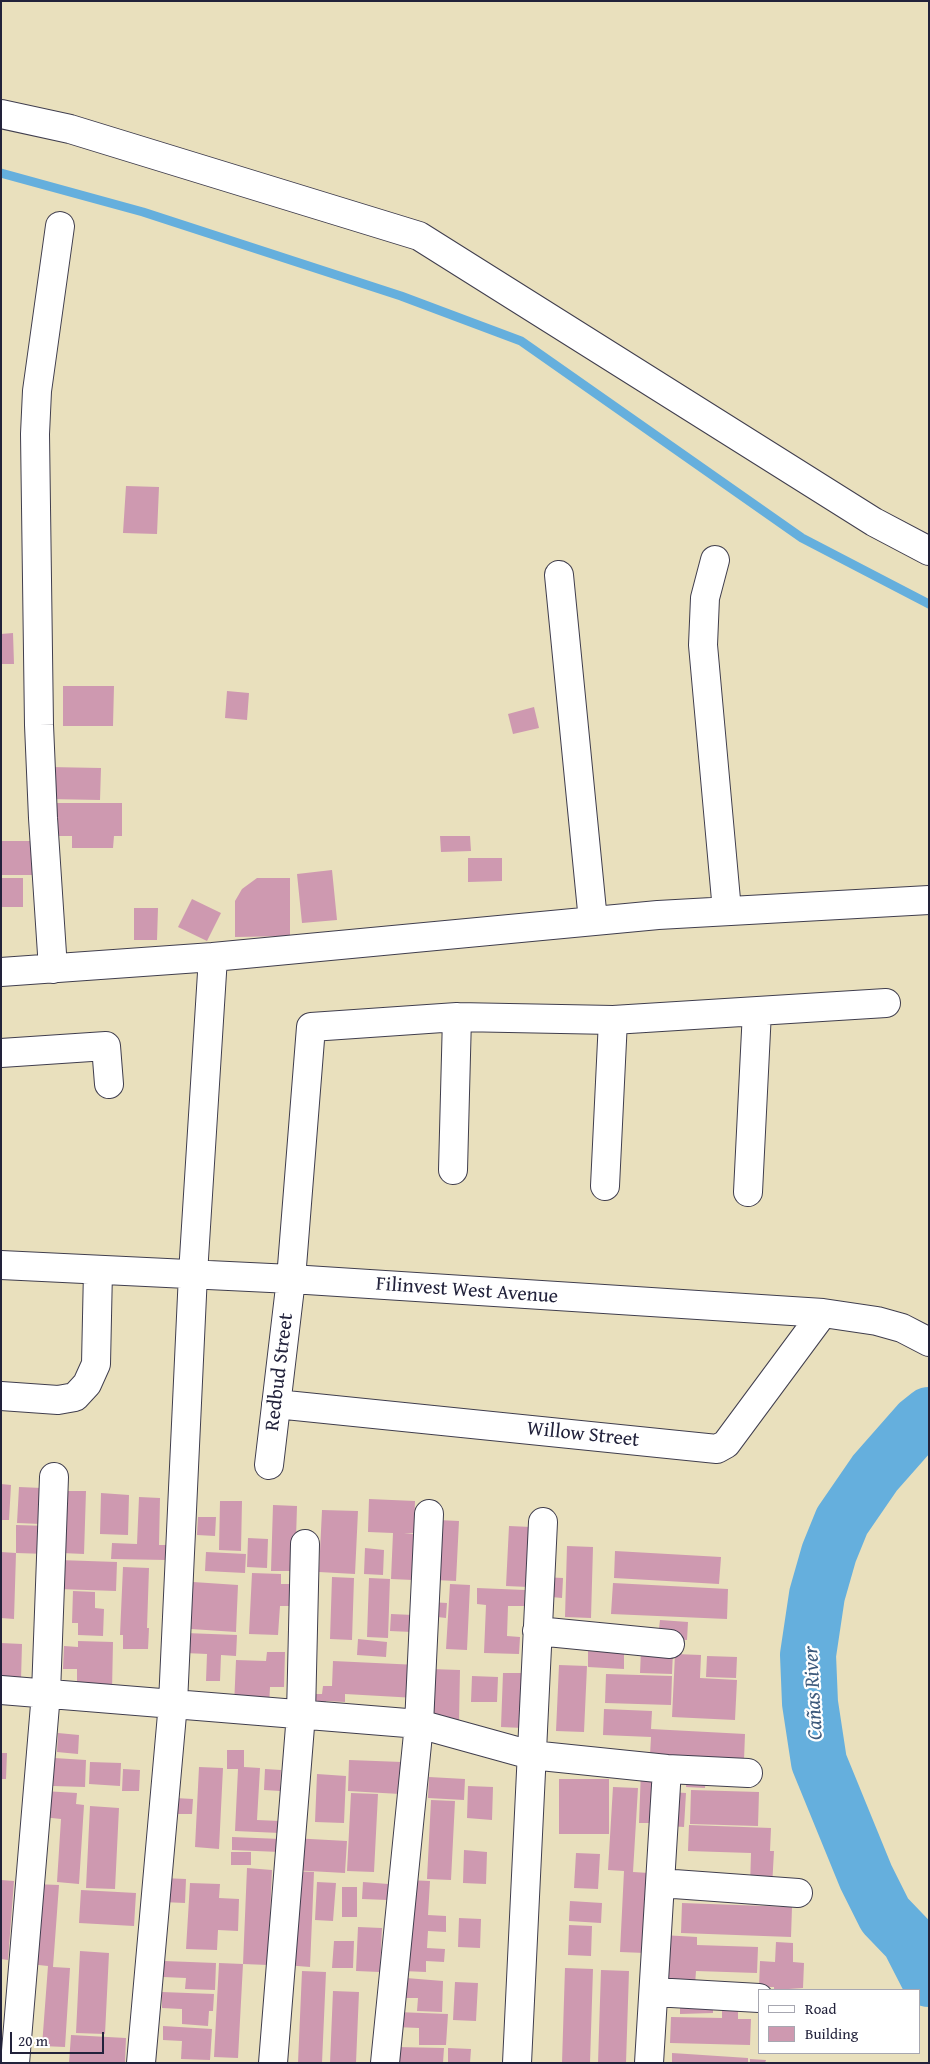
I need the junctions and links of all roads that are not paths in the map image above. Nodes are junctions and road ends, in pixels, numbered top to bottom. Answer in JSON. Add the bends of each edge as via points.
{"nodes":[{"id":1,"x":1,"y":114,"type":"edge"},
{"id":2,"x":60,"y":226,"type":"dead end"},
{"id":3,"x":929,"y":551,"type":"edge"},
{"id":4,"x":715,"y":560,"type":"dead end"},
{"id":5,"x":559,"y":575,"type":"dead end"},
{"id":6,"x":929,"y":900,"type":"edge"},
{"id":7,"x":727,"y":911,"type":"junction"},
{"id":8,"x":593,"y":921,"type":"junction"},
{"id":9,"x":213,"y":957,"type":"junction"},
{"id":10,"x":53,"y":969,"type":"junction"},
{"id":11,"x":1,"y":972,"type":"edge"},
{"id":12,"x":886,"y":1003,"type":"dead end"},
{"id":13,"x":757,"y":1011,"type":"junction"},
{"id":14,"x":457,"y":1017,"type":"junction"},
{"id":15,"x":613,"y":1020,"type":"junction"},
{"id":16,"x":1,"y":1054,"type":"edge"},
{"id":17,"x":109,"y":1084,"type":"dead end"},
{"id":18,"x":453,"y":1170,"type":"dead end"},
{"id":19,"x":605,"y":1186,"type":"dead end"},
{"id":20,"x":748,"y":1192,"type":"dead end"},
{"id":21,"x":1,"y":1265,"type":"edge"},
{"id":22,"x":98,"y":1270,"type":"junction"},
{"id":23,"x":194,"y":1274,"type":"junction"},
{"id":24,"x":291,"y":1279,"type":"junction"},
{"id":25,"x":823,"y":1313,"type":"junction"},
{"id":26,"x":929,"y":1342,"type":"edge"},
{"id":27,"x":1,"y":1396,"type":"edge"},
{"id":28,"x":276,"y":1404,"type":"junction"},
{"id":29,"x":269,"y":1464,"type":"dead end"},
{"id":30,"x":54,"y":1478,"type":"dead end"},
{"id":31,"x":429,"y":1514,"type":"dead end"},
{"id":32,"x":543,"y":1522,"type":"dead end"},
{"id":33,"x":306,"y":1544,"type":"dead end"},
{"id":34,"x":537,"y":1631,"type":"junction"},
{"id":35,"x":670,"y":1644,"type":"dead end"},
{"id":36,"x":1,"y":1690,"type":"edge"},
{"id":37,"x":46,"y":1693,"type":"junction"},
{"id":38,"x":173,"y":1703,"type":"junction"},
{"id":39,"x":301,"y":1714,"type":"junction"},
{"id":40,"x":418,"y":1724,"type":"junction"},
{"id":41,"x":531,"y":1755,"type":"junction"},
{"id":42,"x":667,"y":1769,"type":"junction"},
{"id":43,"x":748,"y":1774,"type":"dead end"},
{"id":44,"x":660,"y":1883,"type":"junction"},
{"id":45,"x":798,"y":1893,"type":"dead end"},
{"id":46,"x":654,"y":1992,"type":"junction"},
{"id":47,"x":758,"y":1998,"type":"edge"},
{"id":48,"x":16,"y":2063,"type":"edge"},
{"id":49,"x":140,"y":2063,"type":"edge"},
{"id":50,"x":273,"y":2063,"type":"edge"},
{"id":51,"x":385,"y":2063,"type":"edge"},
{"id":52,"x":517,"y":2063,"type":"edge"},
{"id":53,"x":649,"y":2063,"type":"edge"}],
"edges":[{"from":1,"to":3,"type":"street","via":[[70,129],[418,236],[866,517]]},
{"from":2,"to":10,"type":"street","via":[[37,391],[36,434],[38,726]]},
{"from":4,"to":7,"type":"street","via":[[705,598],[703,645]]},
{"from":5,"to":8,"type":"street"},
{"from":6,"to":7,"type":"street"},
{"from":7,"to":8,"type":"street"},
{"from":8,"to":9,"type":"street"},
{"from":9,"to":10,"type":"street"},
{"from":9,"to":23,"type":"street"},
{"from":10,"to":11,"type":"street"},
{"from":12,"to":13,"type":"street"},
{"from":13,"to":15,"type":"street"},
{"from":13,"to":20,"type":"street"},
{"from":14,"to":15,"type":"street"},
{"from":14,"to":18,"type":"street"},
{"from":14,"to":24,"type":"street","name":"Redbud Street","via":[[311,1027]]},
{"from":15,"to":19,"type":"street"},
{"from":16,"to":17,"type":"street","via":[[106,1046]]},
{"from":21,"to":22,"type":"street","name":"Filinvest West Avenue"},
{"from":22,"to":23,"type":"street","name":"Filinvest West Avenue"},
{"from":22,"to":27,"type":"street","via":[[96,1364],[88,1384],[75,1397],[58,1400]]},
{"from":23,"to":24,"type":"street","name":"Filinvest West Avenue"},
{"from":23,"to":38,"type":"street"},
{"from":24,"to":25,"type":"street","name":"Filinvest West Avenue"},
{"from":24,"to":28,"type":"street","name":"Redbud Street"},
{"from":25,"to":26,"type":"street","name":"Filinvest West Avenue","via":[[877,1321],[902,1328]]},
{"from":25,"to":28,"type":"street","name":"Willow Street","via":[[726,1444],[717,1449]]},
{"from":28,"to":29,"type":"street","name":"Redbud Street"},
{"from":30,"to":37,"type":"street"},
{"from":31,"to":40,"type":"street"},
{"from":32,"to":34,"type":"street"},
{"from":33,"to":39,"type":"street"},
{"from":34,"to":35,"type":"street"},
{"from":34,"to":41,"type":"street"},
{"from":36,"to":37,"type":"street"},
{"from":37,"to":38,"type":"street"},
{"from":37,"to":48,"type":"street"},
{"from":38,"to":39,"type":"street"},
{"from":38,"to":49,"type":"street"},
{"from":39,"to":40,"type":"street"},
{"from":39,"to":50,"type":"street"},
{"from":40,"to":41,"type":"street"},
{"from":40,"to":51,"type":"street"},
{"from":41,"to":42,"type":"street"},
{"from":41,"to":52,"type":"street"},
{"from":42,"to":43,"type":"street"},
{"from":42,"to":44,"type":"street"},
{"from":44,"to":45,"type":"street"},
{"from":44,"to":46,"type":"street"},
{"from":46,"to":47,"type":"street"},
{"from":46,"to":53,"type":"street"}]}
